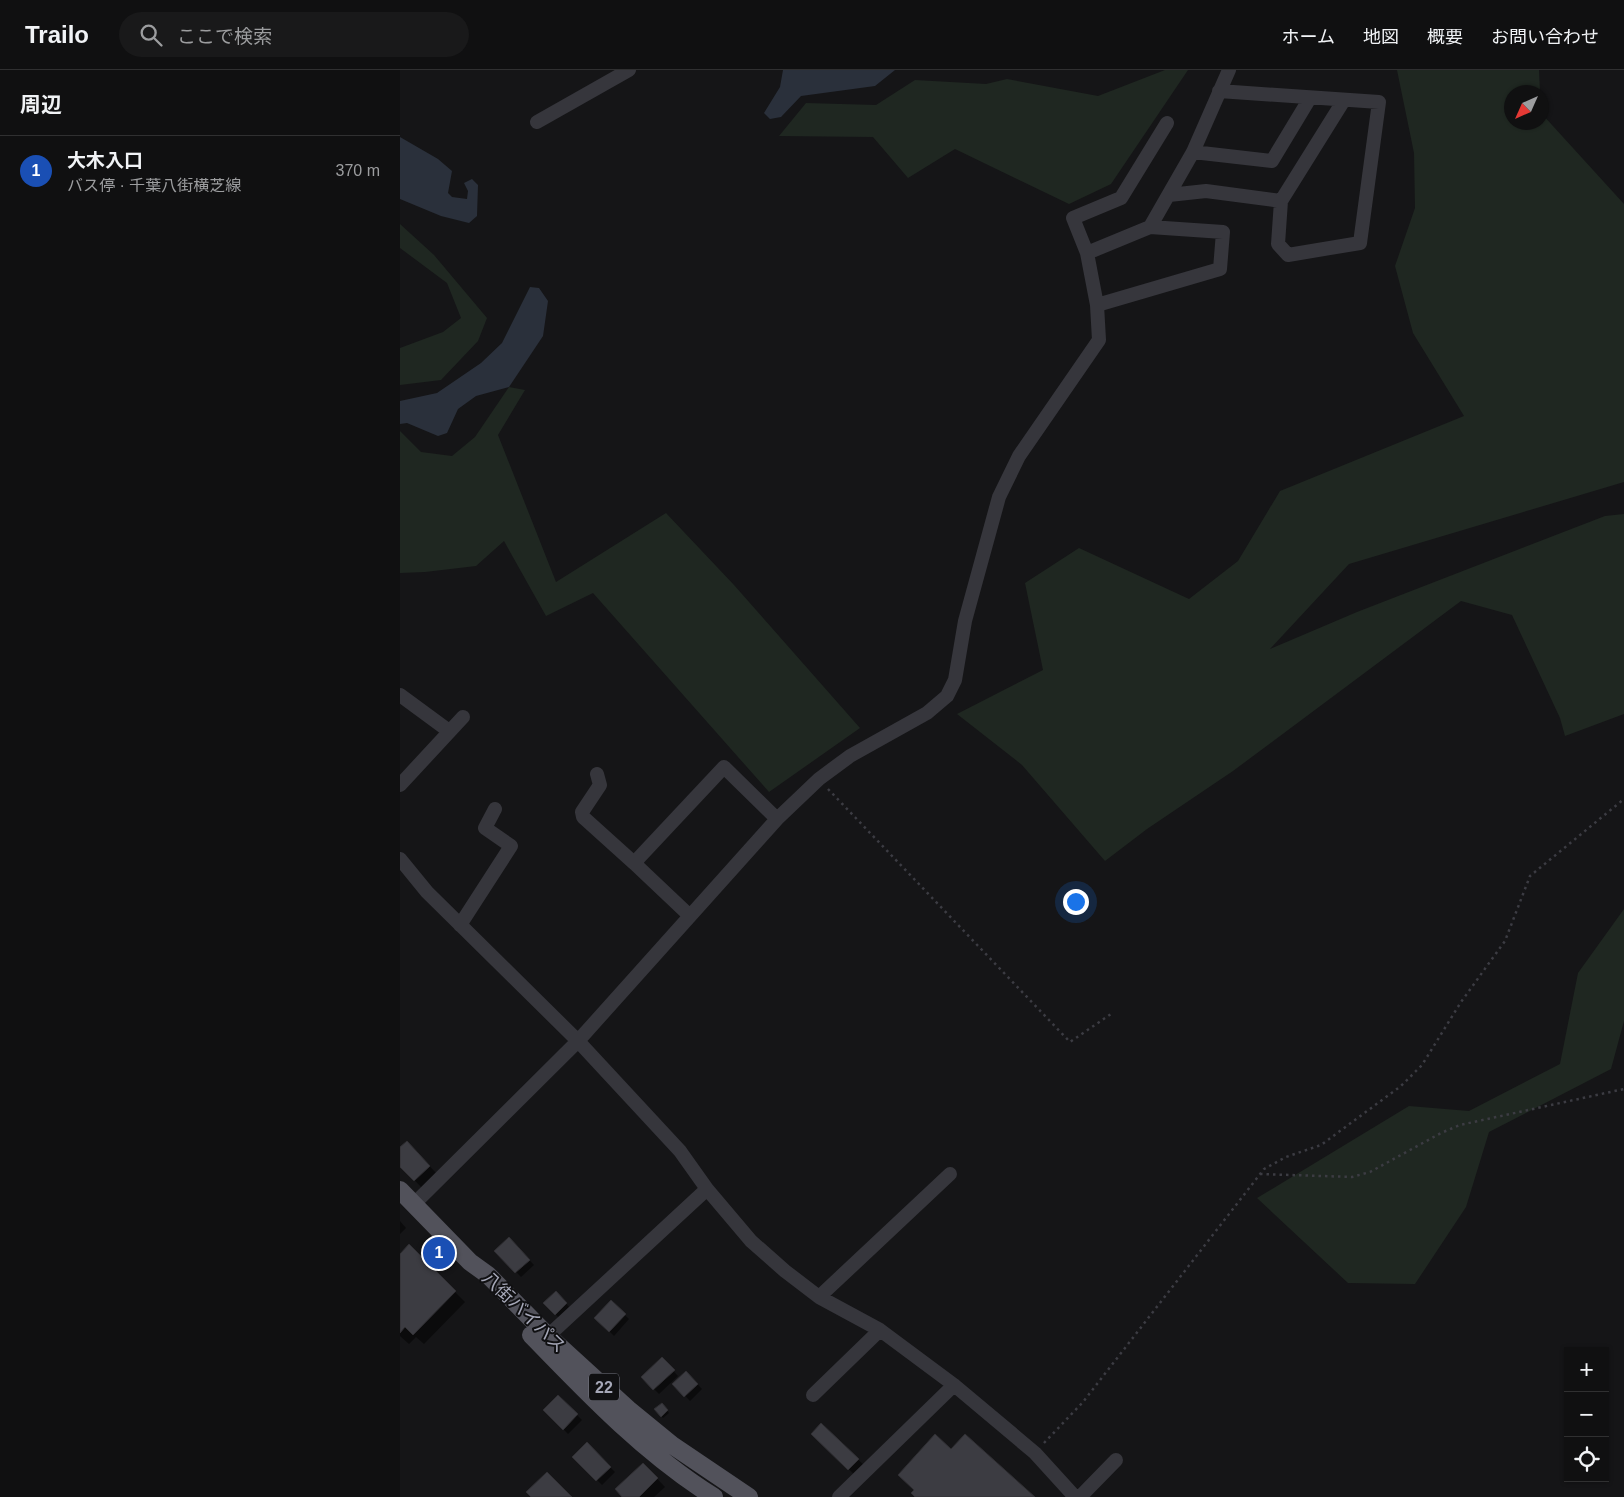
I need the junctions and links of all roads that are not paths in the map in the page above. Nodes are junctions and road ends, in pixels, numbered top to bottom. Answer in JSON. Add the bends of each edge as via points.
{"nodes":[{"id":1,"x":630,"y":70,"type":"edge"},
{"id":2,"x":1229,"y":70,"type":"edge"},
{"id":3,"x":1219,"y":91,"type":"junction"},
{"id":4,"x":1310,"y":98,"type":"junction"},
{"id":5,"x":1344,"y":100,"type":"junction"},
{"id":6,"x":537,"y":122,"type":"dead end"},
{"id":7,"x":1167,"y":123,"type":"dead end"},
{"id":8,"x":1193,"y":152,"type":"junction"},
{"id":9,"x":1169,"y":195,"type":"junction"},
{"id":10,"x":1281,"y":201,"type":"junction"},
{"id":11,"x":1150,"y":227,"type":"junction"},
{"id":12,"x":1087,"y":254,"type":"junction"},
{"id":13,"x":1097,"y":306,"type":"junction"},
{"id":14,"x":400,"y":695,"type":"edge"},
{"id":15,"x":464,"y":717,"type":"dead end"},
{"id":16,"x":449,"y":731,"type":"junction"},
{"id":17,"x":597,"y":774,"type":"dead end"},
{"id":18,"x":400,"y":785,"type":"edge"},
{"id":19,"x":495,"y":809,"type":"dead end"},
{"id":20,"x":777,"y":819,"type":"junction"},
{"id":21,"x":400,"y":859,"type":"edge"},
{"id":22,"x":634,"y":863,"type":"junction"},
{"id":23,"x":690,"y":916,"type":"junction"},
{"id":24,"x":460,"y":925,"type":"junction"},
{"id":25,"x":578,"y":1041,"type":"junction"},
{"id":26,"x":950,"y":1174,"type":"dead end"},
{"id":27,"x":707,"y":1189,"type":"junction"},
{"id":28,"x":400,"y":1190,"type":"edge"},
{"id":29,"x":414,"y":1204,"type":"junction"},
{"id":30,"x":470,"y":1262,"type":"junction"},
{"id":31,"x":819,"y":1297,"type":"junction"},
{"id":32,"x":880,"y":1330,"type":"junction"},
{"id":33,"x":548,"y":1336,"type":"junction"},
{"id":34,"x":954,"y":1385,"type":"junction"},
{"id":35,"x":813,"y":1395,"type":"dead end"},
{"id":36,"x":1116,"y":1460,"type":"dead end"},
{"id":37,"x":714,"y":1497,"type":"edge"},
{"id":38,"x":750,"y":1497,"type":"edge"},
{"id":39,"x":839,"y":1497,"type":"edge"},
{"id":40,"x":1076,"y":1497,"type":"edge"},
{"id":41,"x":1080,"y":1497,"type":"edge"}],
"edges":[{"from":1,"to":6,"type":"street"},
{"from":2,"to":3,"type":"street"},
{"from":3,"to":4,"type":"street"},
{"from":3,"to":8,"type":"street"},
{"from":4,"to":5,"type":"street"},
{"from":4,"to":8,"type":"street","via":[[1272,161]]},
{"from":5,"to":10,"type":"street"},
{"from":5,"to":10,"type":"street","via":[[1379,102],[1360,243],[1288,255],[1278,244]]},
{"from":7,"to":12,"type":"street","via":[[1121,198],[1073,218]]},
{"from":8,"to":9,"type":"street"},
{"from":9,"to":10,"type":"street","via":[[1206,191]]},
{"from":9,"to":11,"type":"street"},
{"from":11,"to":12,"type":"street"},
{"from":11,"to":13,"type":"street","via":[[1223,232],[1220,269]]},
{"from":12,"to":13,"type":"street"},
{"from":13,"to":20,"type":"street","via":[[1099,340],[1019,456],[999,497],[965,621],[955,680],[947,696],[927,713],[850,756],[819,779]]},
{"from":14,"to":16,"type":"street"},
{"from":15,"to":16,"type":"street"},
{"from":16,"to":18,"type":"street"},
{"from":17,"to":22,"type":"street","via":[[600,785],[582,812],[583,817]]},
{"from":19,"to":24,"type":"street","via":[[485,828],[512,846]]},
{"from":20,"to":22,"type":"street","via":[[724,767]]},
{"from":20,"to":23,"type":"street"},
{"from":21,"to":24,"type":"street"},
{"from":22,"to":23,"type":"street"},
{"from":23,"to":25,"type":"street"},
{"from":24,"to":25,"type":"street"},
{"from":25,"to":27,"type":"street","via":[[680,1151]]},
{"from":25,"to":29,"type":"street"},
{"from":26,"to":31,"type":"street"},
{"from":27,"to":31,"type":"street","via":[[751,1241]]},
{"from":27,"to":33,"type":"street"},
{"from":28,"to":29,"type":"main road","number":"22"},
{"from":29,"to":30,"type":"main road","number":"22"},
{"from":30,"to":33,"type":"main road","name":"八街バイパス","number":"22","via":[[488,1275]]},
{"from":30,"to":37,"type":"main road","name":"八街バイパス","number":"22","via":[[480,1282],[601,1407]]},
{"from":31,"to":32,"type":"street"},
{"from":32,"to":34,"type":"street"},
{"from":32,"to":35,"type":"street"},
{"from":33,"to":38,"type":"main road","name":"八街バイパス","number":"22","via":[[672,1445]]},
{"from":34,"to":39,"type":"street"},
{"from":34,"to":40,"type":"street","via":[[1035,1453]]},
{"from":36,"to":41,"type":"street"}]}
